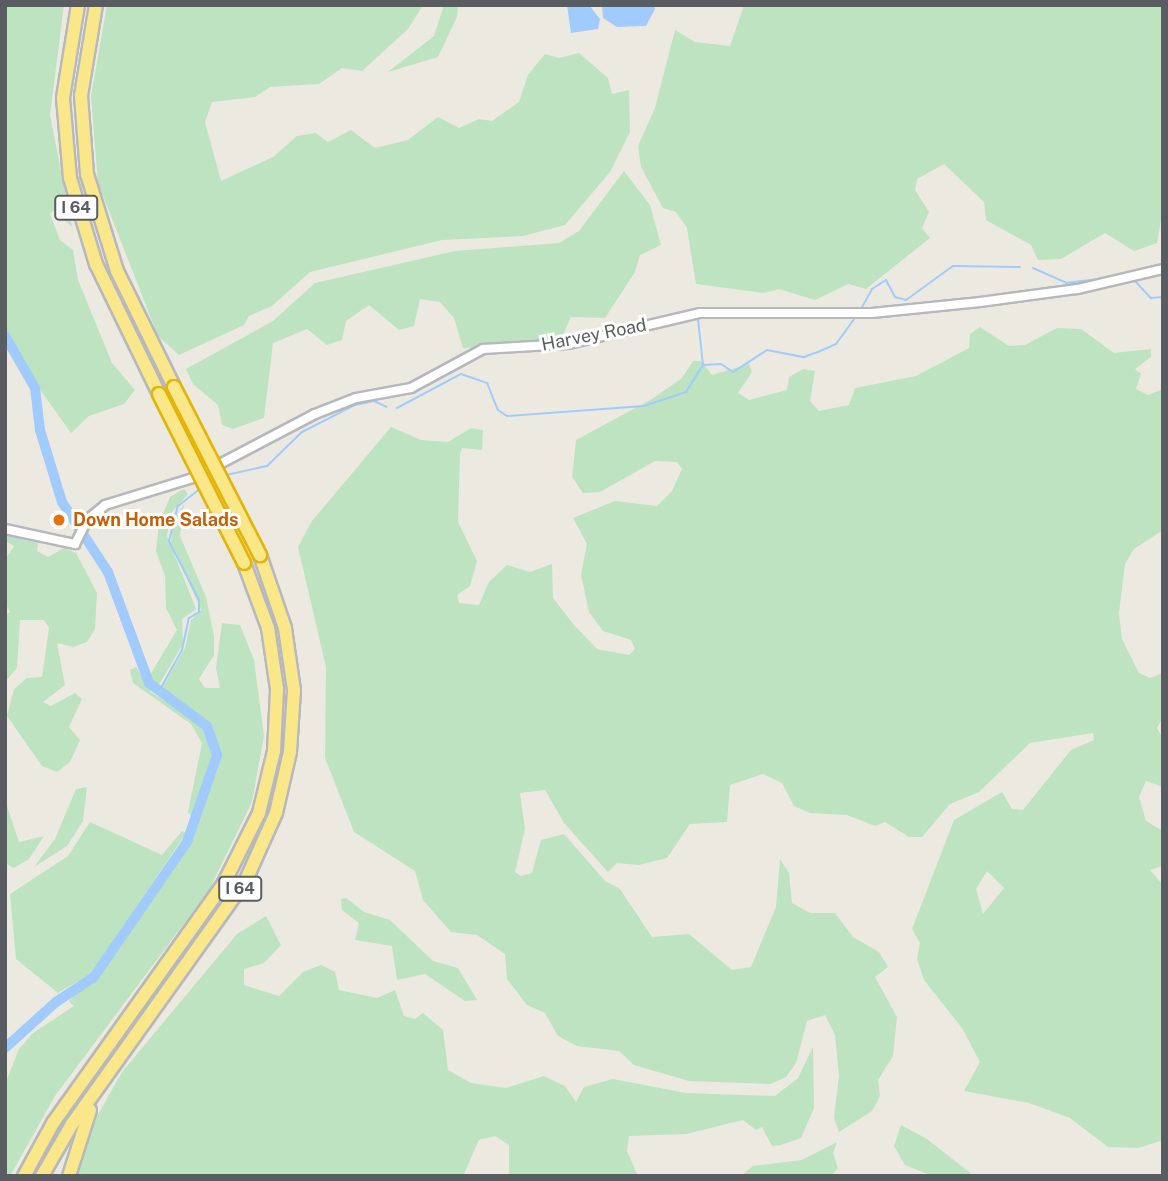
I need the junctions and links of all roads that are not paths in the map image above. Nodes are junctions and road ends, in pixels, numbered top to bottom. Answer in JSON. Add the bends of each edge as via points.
{"nodes":[{"id":1,"x":78,"y":5,"type":"edge"},
{"id":2,"x":96,"y":5,"type":"edge"},
{"id":3,"x":1163,"y":269,"type":"edge"},
{"id":4,"x":5,"y":530,"type":"edge"},
{"id":5,"x":107,"y":1074,"type":"junction"},
{"id":6,"x":24,"y":1176,"type":"edge"},
{"id":7,"x":42,"y":1176,"type":"edge"},
{"id":8,"x":69,"y":1176,"type":"edge"}],
"edges":[{"from":1,"to":6,"type":"highway","number":"I 64","bridge":true,"via":[[63,98],[69,177],[96,264],[244,563],[268,628],[277,689],[274,751],[259,813],[223,886],[53,1123]]},
{"from":2,"to":5,"type":"highway","number":"I 64","bridge":true,"via":[[81,96],[87,174],[117,271],[260,555],[280,607],[292,669],[293,731],[282,793],[246,880]]},
{"from":3,"to":4,"type":"street","name":"Harvey Road","via":[[1055,292],[858,313],[700,313],[568,344],[483,349],[411,388],[356,398],[315,414],[194,478],[105,505],[86,523],[75,544]]},
{"from":5,"to":7,"type":"highway","number":"I 64"},
{"from":5,"to":8,"type":"highway","via":[[76,1141]]}]}
